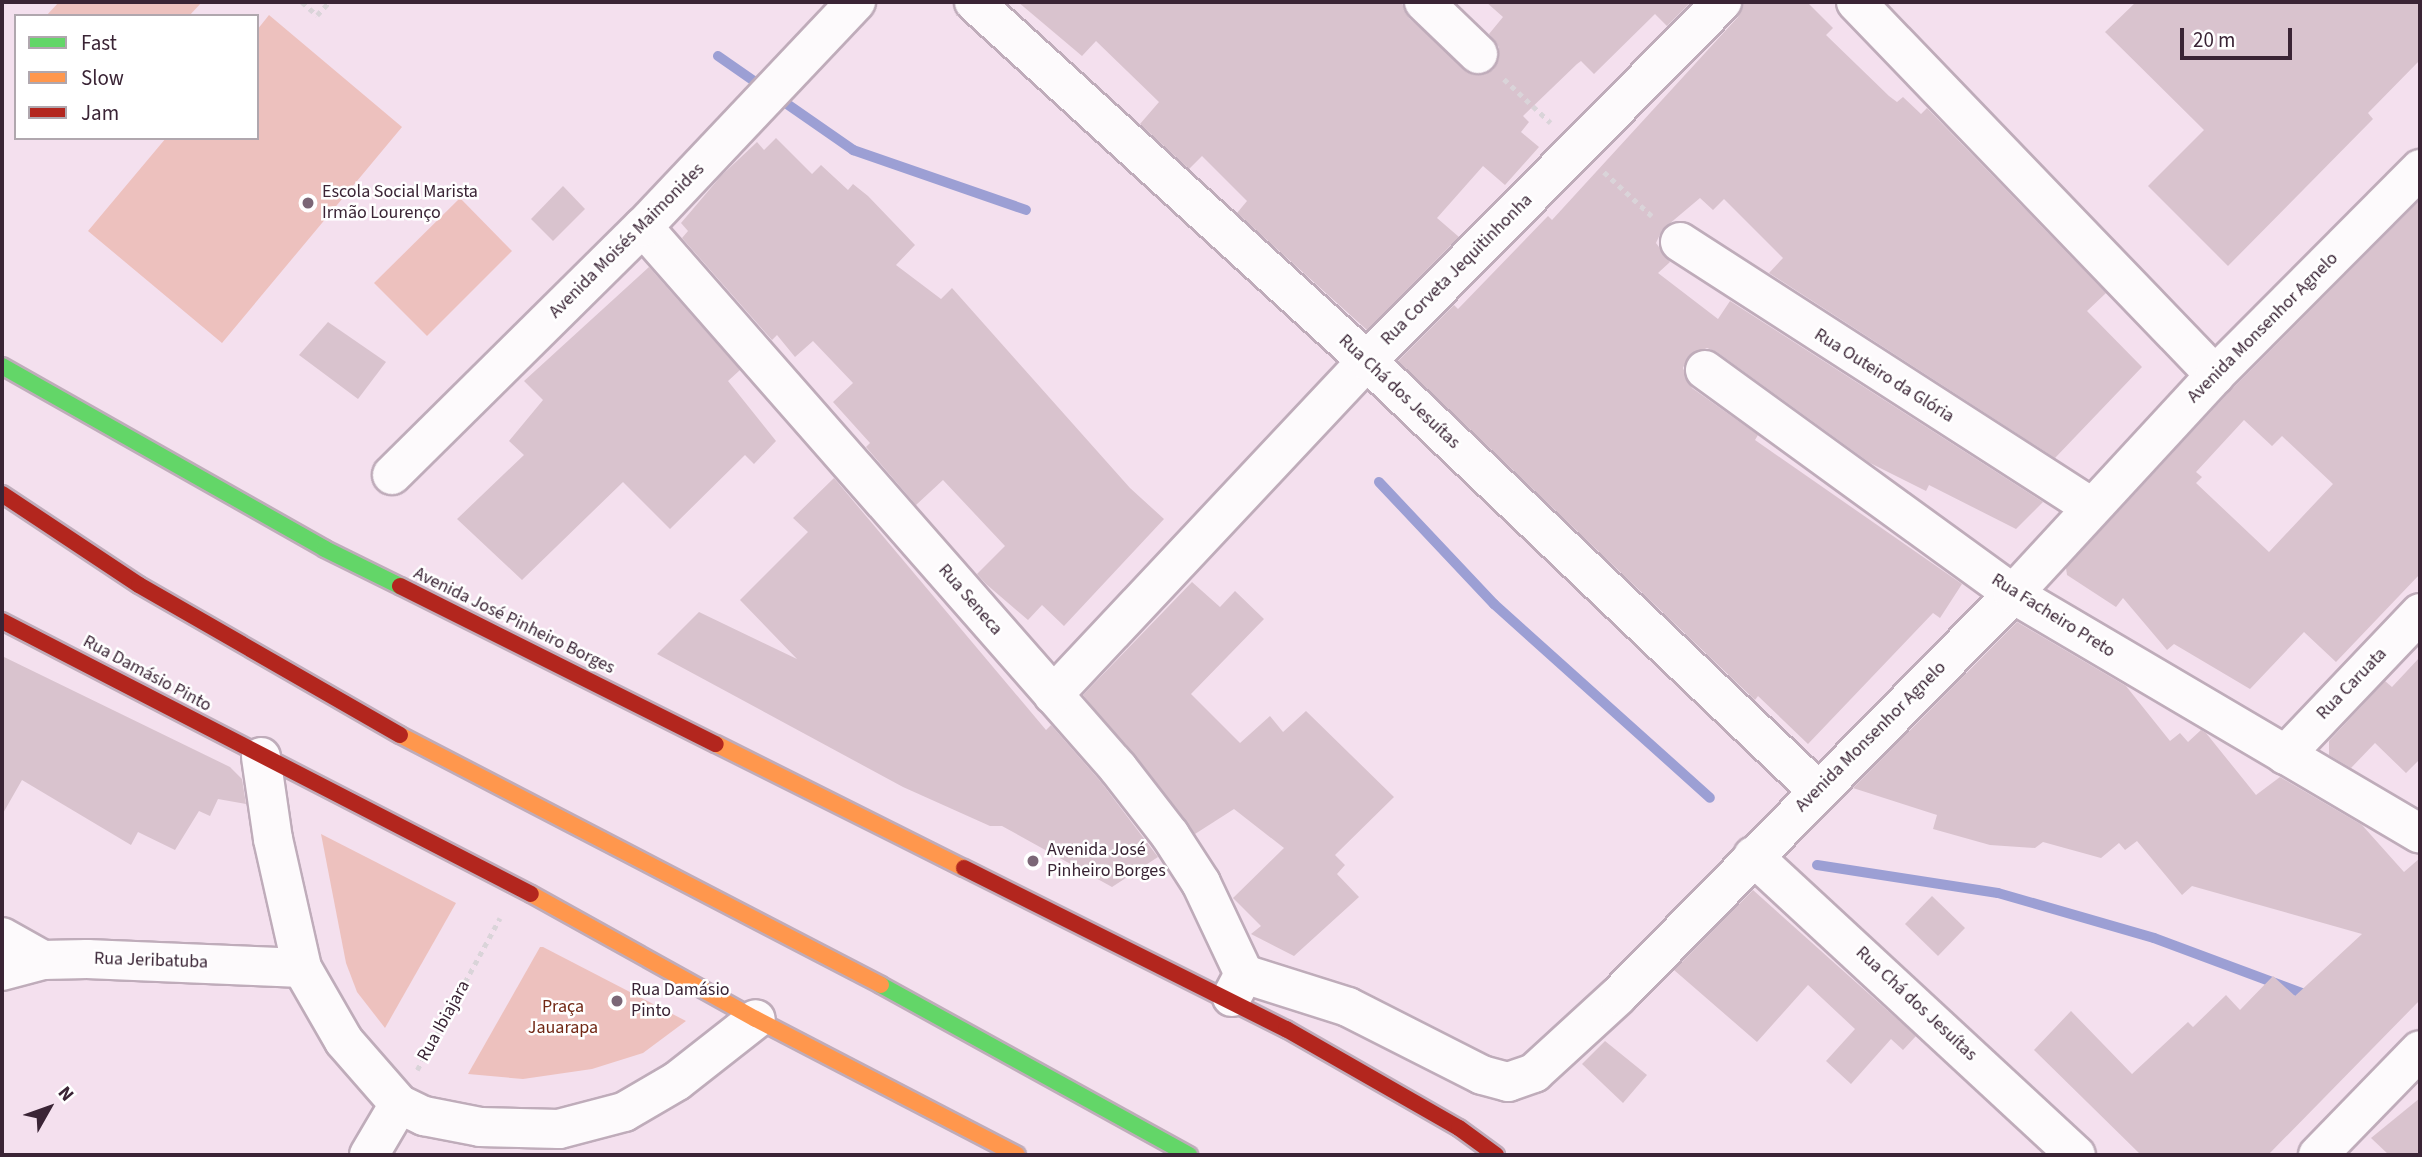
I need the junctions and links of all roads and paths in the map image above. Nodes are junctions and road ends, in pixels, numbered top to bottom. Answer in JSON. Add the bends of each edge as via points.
{"nodes":[{"id":1,"x":302,"y":2,"type":"edge"},
{"id":2,"x":329,"y":2,"type":"edge"},
{"id":3,"x":856,"y":2,"type":"edge"},
{"id":4,"x":974,"y":2,"type":"edge"},
{"id":5,"x":1424,"y":2,"type":"edge"},
{"id":6,"x":1722,"y":2,"type":"edge"},
{"id":7,"x":1857,"y":2,"type":"edge"},
{"id":8,"x":1478,"y":54,"type":"dead end"},
{"id":9,"x":2420,"y":169,"type":"edge"},
{"id":10,"x":643,"y":227,"type":"junction"},
{"id":11,"x":1680,"y":242,"type":"dead end"},
{"id":12,"x":1367,"y":361,"type":"junction"},
{"id":13,"x":2,"y":366,"type":"edge"},
{"id":14,"x":1705,"y":370,"type":"dead end"},
{"id":15,"x":2215,"y":376,"type":"junction"},
{"id":16,"x":392,"y":475,"type":"dead end"},
{"id":17,"x":2,"y":494,"type":"edge"},
{"id":18,"x":2091,"y":507,"type":"junction"},
{"id":19,"x":2013,"y":594,"type":"junction"},
{"id":20,"x":2420,"y":613,"type":"edge"},
{"id":21,"x":2,"y":621,"type":"edge"},
{"id":22,"x":1053,"y":695,"type":"junction"},
{"id":23,"x":2284,"y":755,"type":"junction"},
{"id":24,"x":261,"y":757,"type":"junction"},
{"id":25,"x":1812,"y":795,"type":"junction"},
{"id":26,"x":2420,"y":834,"type":"edge"},
{"id":27,"x":1757,"y":851,"type":"junction"},
{"id":28,"x":517,"y":886,"type":"junction"},
{"id":29,"x":2,"y":937,"type":"edge"},
{"id":30,"x":43,"y":960,"type":"junction"},
{"id":31,"x":302,"y":968,"type":"junction"},
{"id":32,"x":2,"y":971,"type":"edge"},
{"id":33,"x":1237,"y":987,"type":"junction"},
{"id":34,"x":756,"y":1019,"type":"junction"},
{"id":35,"x":2420,"y":1049,"type":"edge"},
{"id":36,"x":399,"y":1104,"type":"junction"},
{"id":37,"x":569,"y":1142,"type":"edge"},
{"id":38,"x":369,"y":1155,"type":"edge"},
{"id":39,"x":1017,"y":1155,"type":"edge"},
{"id":40,"x":1189,"y":1155,"type":"edge"},
{"id":41,"x":1496,"y":1155,"type":"edge"},
{"id":42,"x":2076,"y":1155,"type":"edge"},
{"id":43,"x":2318,"y":1155,"type":"edge"}],
"edges":[{"from":1,"to":2,"type":"path","via":[[317,15]]},
{"from":3,"to":10,"type":"street","name":"Avenida Moisés Maimonides"},
{"from":4,"to":12,"type":"street","name":"Rua Chá dos Jesuítas"},
{"from":5,"to":8,"type":"street"},
{"from":6,"to":12,"type":"street","name":"Rua Corveta Jequitinhonha"},
{"from":7,"to":15,"type":"street"},
{"from":9,"to":15,"type":"street","name":"Avenida Monsenhor Agnelo"},
{"from":10,"to":16,"type":"street","name":"Avenida Moisés Maimonides"},
{"from":10,"to":22,"type":"street","name":"Rua Seneca"},
{"from":11,"to":18,"type":"street","name":"Rua Outeiro da Glória"},
{"from":12,"to":22,"type":"street","name":"Rua Corveta Jequitinhonha"},
{"from":12,"to":25,"type":"street","name":"Rua Chá dos Jesuítas"},
{"from":13,"to":33,"type":"main road","name":"Avenida José Pinheiro Borges","via":[[325,549]]},
{"from":14,"to":19,"type":"street","name":"Rua Facheiro Preto"},
{"from":15,"to":18,"type":"street","name":"Avenida Monsenhor Agnelo"},
{"from":17,"to":40,"type":"main road","via":[[139,585],[382,726],[847,966]]},
{"from":18,"to":19,"type":"street","name":"Avenida Monsenhor Agnelo"},
{"from":19,"to":23,"type":"street","name":"Rua Facheiro Preto"},
{"from":19,"to":25,"type":"street","name":"Avenida Monsenhor Agnelo"},
{"from":20,"to":23,"type":"street","name":"Rua Caruata"},
{"from":21,"to":24,"type":"main road","name":"Rua Damásio Pinto"},
{"from":22,"to":33,"type":"street","name":"Rua Seneca","via":[[1170,835],[1201,883]]},
{"from":23,"to":26,"type":"street","name":"Rua Facheiro Preto"},
{"from":24,"to":28,"type":"main road","name":"Rua Damásio Pinto"},
{"from":24,"to":31,"type":"street","via":[[272,839]]},
{"from":25,"to":27,"type":"street","name":"Avenida Monsenhor Agnelo"},
{"from":27,"to":33,"type":"street","name":"Avenida Monsenhor Agnelo","via":[[1618,996],[1524,1079],[1508,1082],[1482,1075],[1348,1007]]},
{"from":27,"to":42,"type":"street","name":"Rua Chá dos Jesuítas"},
{"from":28,"to":34,"type":"main road","name":"Rua Damásio Pinto"},
{"from":28,"to":36,"type":"path","name":"Rua Ibiajara"},
{"from":29,"to":30,"type":"street"},
{"from":30,"to":31,"type":"street","name":"Rua Jeribatuba"},
{"from":30,"to":32,"type":"street","name":"Rua Jeribatuba"},
{"from":31,"to":36,"type":"street","via":[[344,1041]]},
{"from":33,"to":41,"type":"main road","name":"Avenida José Pinheiro Borges"},
{"from":34,"to":37,"type":"street","via":[[677,1081]]},
{"from":34,"to":39,"type":"main road","name":"Rua Damásio Pinto"},
{"from":35,"to":43,"type":"street"},
{"from":36,"to":37,"type":"street","via":[[424,1116]]},
{"from":36,"to":38,"type":"street"}]}
